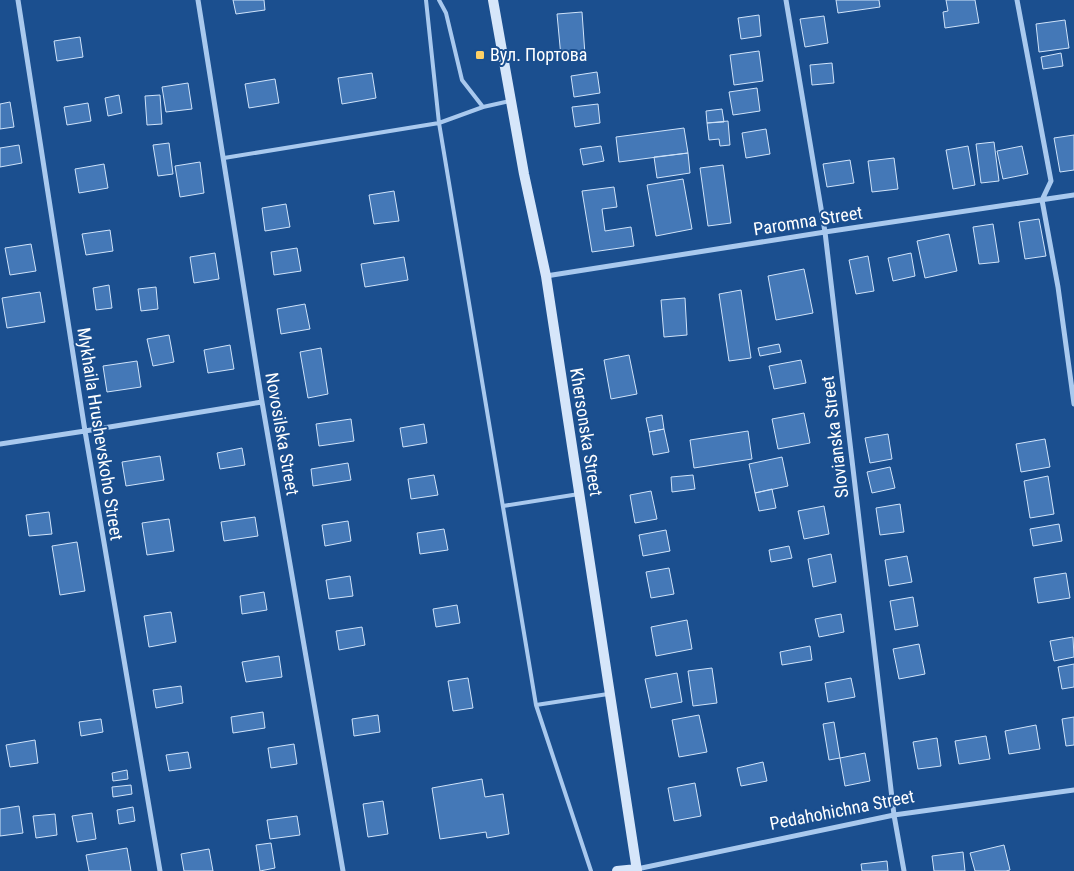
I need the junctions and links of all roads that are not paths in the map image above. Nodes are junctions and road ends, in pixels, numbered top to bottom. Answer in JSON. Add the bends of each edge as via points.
{"nodes":[{"id":1,"x":18,"y":0,"type":"edge"},
{"id":2,"x":198,"y":0,"type":"edge"},
{"id":3,"x":426,"y":0,"type":"edge"},
{"id":4,"x":439,"y":0,"type":"edge"},
{"id":5,"x":493,"y":0,"type":"edge"},
{"id":6,"x":786,"y":0,"type":"edge"},
{"id":7,"x":1017,"y":0,"type":"edge"},
{"id":8,"x":511,"y":101,"type":"junction"},
{"id":9,"x":483,"y":107,"type":"junction"},
{"id":10,"x":439,"y":123,"type":"junction"},
{"id":11,"x":224,"y":158,"type":"junction"},
{"id":12,"x":1074,"y":195,"type":"edge"},
{"id":13,"x":1042,"y":200,"type":"junction"},
{"id":14,"x":825,"y":232,"type":"junction"},
{"id":15,"x":546,"y":276,"type":"junction"},
{"id":16,"x":262,"y":402,"type":"junction"},
{"id":17,"x":1074,"y":404,"type":"edge"},
{"id":18,"x":85,"y":432,"type":"junction"},
{"id":19,"x":0,"y":444,"type":"edge"},
{"id":20,"x":579,"y":494,"type":"junction"},
{"id":21,"x":503,"y":506,"type":"junction"},
{"id":22,"x":610,"y":694,"type":"junction"},
{"id":23,"x":536,"y":704,"type":"junction"},
{"id":24,"x":1074,"y":790,"type":"edge"},
{"id":25,"x":894,"y":815,"type":"junction"},
{"id":26,"x":637,"y":870,"type":"edge"},
{"id":27,"x":160,"y":871,"type":"edge"},
{"id":28,"x":343,"y":871,"type":"edge"},
{"id":29,"x":591,"y":871,"type":"edge"},
{"id":30,"x":617,"y":871,"type":"edge"},
{"id":31,"x":904,"y":871,"type":"edge"}],
"edges":[{"from":1,"to":18,"type":"street","name":"Mykhaila Hrushevskoho Street"},
{"from":2,"to":11,"type":"street","name":"Novosilska Street"},
{"from":3,"to":10,"type":"lane"},
{"from":4,"to":9,"type":"lane","via":[[446,13],[462,80]]},
{"from":5,"to":8,"type":"main road","name":"Khersonska Street"},
{"from":6,"to":14,"type":"street","name":"Slovianska Street"},
{"from":7,"to":13,"type":"street","via":[[1051,181]]},
{"from":8,"to":9,"type":"lane"},
{"from":8,"to":15,"type":"main road","name":"Khersonska Street"},
{"from":9,"to":10,"type":"lane"},
{"from":10,"to":11,"type":"lane"},
{"from":10,"to":21,"type":"lane"},
{"from":11,"to":16,"type":"street","name":"Novosilska Street"},
{"from":12,"to":13,"type":"street","name":"Paromna Street"},
{"from":13,"to":14,"type":"street","name":"Paromna Street"},
{"from":13,"to":17,"type":"street"},
{"from":14,"to":15,"type":"street","name":"Paromna Street"},
{"from":14,"to":25,"type":"street","name":"Slovianska Street"},
{"from":15,"to":20,"type":"main road","name":"Khersonska Street"},
{"from":16,"to":18,"type":"street"},
{"from":16,"to":28,"type":"street","name":"Novosilska Street"},
{"from":18,"to":19,"type":"street"},
{"from":18,"to":27,"type":"street","name":"Mykhaila Hrushevskoho Street"},
{"from":20,"to":21,"type":"lane"},
{"from":20,"to":22,"type":"main road","name":"Khersonska Street"},
{"from":21,"to":23,"type":"lane"},
{"from":22,"to":23,"type":"lane"},
{"from":22,"to":26,"type":"main road","name":"Khersonska Street"},
{"from":23,"to":29,"type":"lane"},
{"from":24,"to":25,"type":"street","name":"Pedahohichna Street"},
{"from":25,"to":26,"type":"street","name":"Pedahohichna Street"},
{"from":25,"to":31,"type":"street","name":"Slovianska Street"},
{"from":26,"to":30,"type":"main road","name":"Pedahohichna Street"}]}
